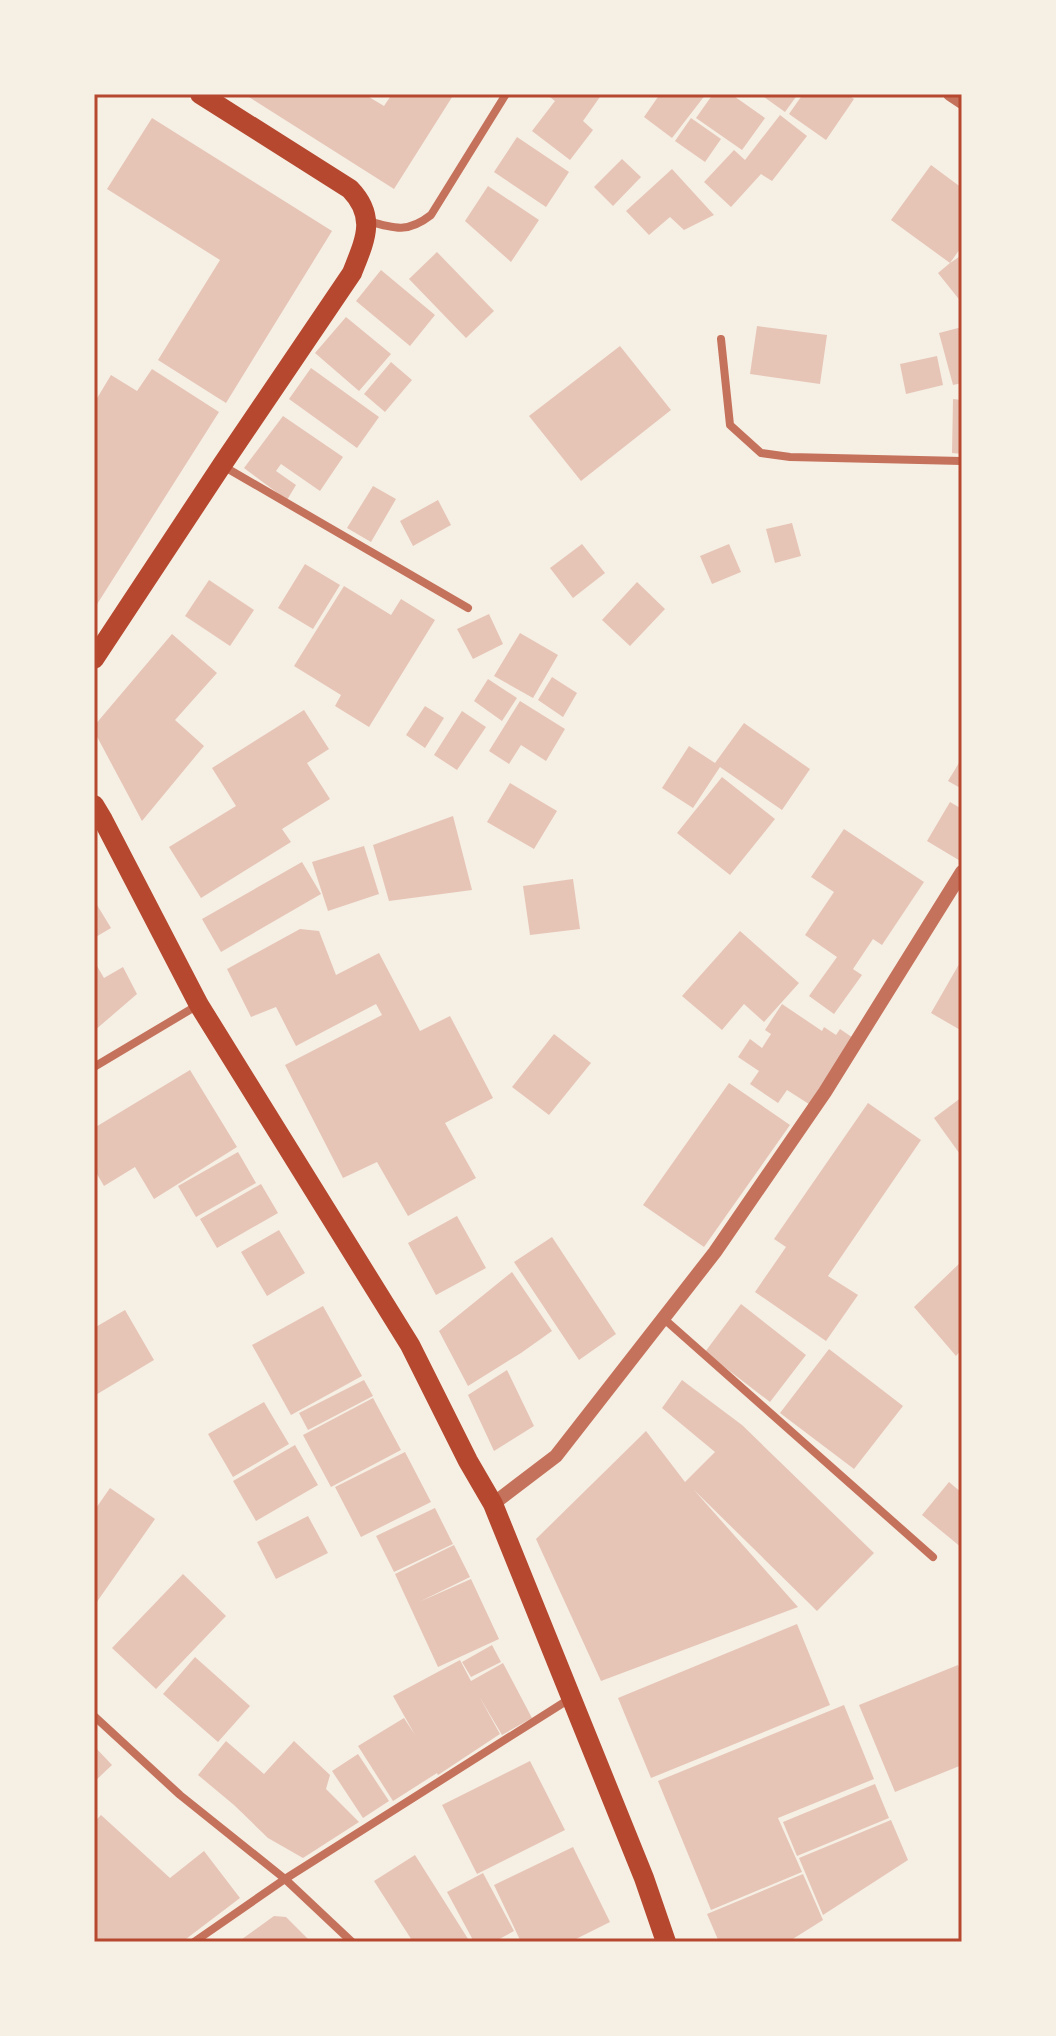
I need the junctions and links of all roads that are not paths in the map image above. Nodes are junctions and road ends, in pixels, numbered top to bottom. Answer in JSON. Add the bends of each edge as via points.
{"nodes":[{"id":1,"x":200,"y":94,"type":"edge"},
{"id":2,"x":506,"y":94,"type":"edge"},
{"id":3,"x":950,"y":94,"type":"edge"},
{"id":4,"x":962,"y":102,"type":"edge"},
{"id":5,"x":368,"y":221,"type":"junction"},
{"id":6,"x":721,"y":339,"type":"dead end"},
{"id":7,"x":962,"y":461,"type":"edge"},
{"id":8,"x":222,"y":465,"type":"junction"},
{"id":9,"x":468,"y":608,"type":"dead end"},
{"id":10,"x":94,"y":659,"type":"edge"},
{"id":11,"x":94,"y":805,"type":"edge"},
{"id":12,"x":960,"y":879,"type":"edge"},
{"id":13,"x":199,"y":1005,"type":"junction"},
{"id":14,"x":94,"y":1067,"type":"edge"},
{"id":15,"x":663,"y":1318,"type":"junction"},
{"id":16,"x":493,"y":1504,"type":"junction"},
{"id":17,"x":933,"y":1557,"type":"dead end"},
{"id":18,"x":568,"y":1690,"type":"junction"},
{"id":19,"x":94,"y":1716,"type":"edge"},
{"id":20,"x":285,"y":1879,"type":"junction"},
{"id":21,"x":194,"y":1942,"type":"edge"},
{"id":22,"x":352,"y":1942,"type":"edge"},
{"id":23,"x":666,"y":1942,"type":"edge"}],
"edges":[{"from":1,"to":5,"type":"main road","via":[[350,189]]},
{"from":2,"to":5,"type":"street","via":[[431,215],[402,229]]},
{"from":3,"to":4,"type":"street"},
{"from":5,"to":8,"type":"main road","via":[[352,273]]},
{"from":6,"to":7,"type":"street","via":[[730,425],[761,453]]},
{"from":8,"to":9,"type":"street"},
{"from":8,"to":10,"type":"main road"},
{"from":11,"to":13,"type":"main road"},
{"from":12,"to":15,"type":"street","via":[[825,1092]]},
{"from":13,"to":14,"type":"street"},
{"from":13,"to":16,"type":"main road","via":[[410,1345]]},
{"from":15,"to":16,"type":"street","via":[[556,1456]]},
{"from":15,"to":17,"type":"street"},
{"from":16,"to":18,"type":"main road"},
{"from":18,"to":20,"type":"street"},
{"from":18,"to":23,"type":"main road"},
{"from":19,"to":20,"type":"street","via":[[180,1795]]},
{"from":20,"to":21,"type":"street"},
{"from":20,"to":22,"type":"street"}]}
